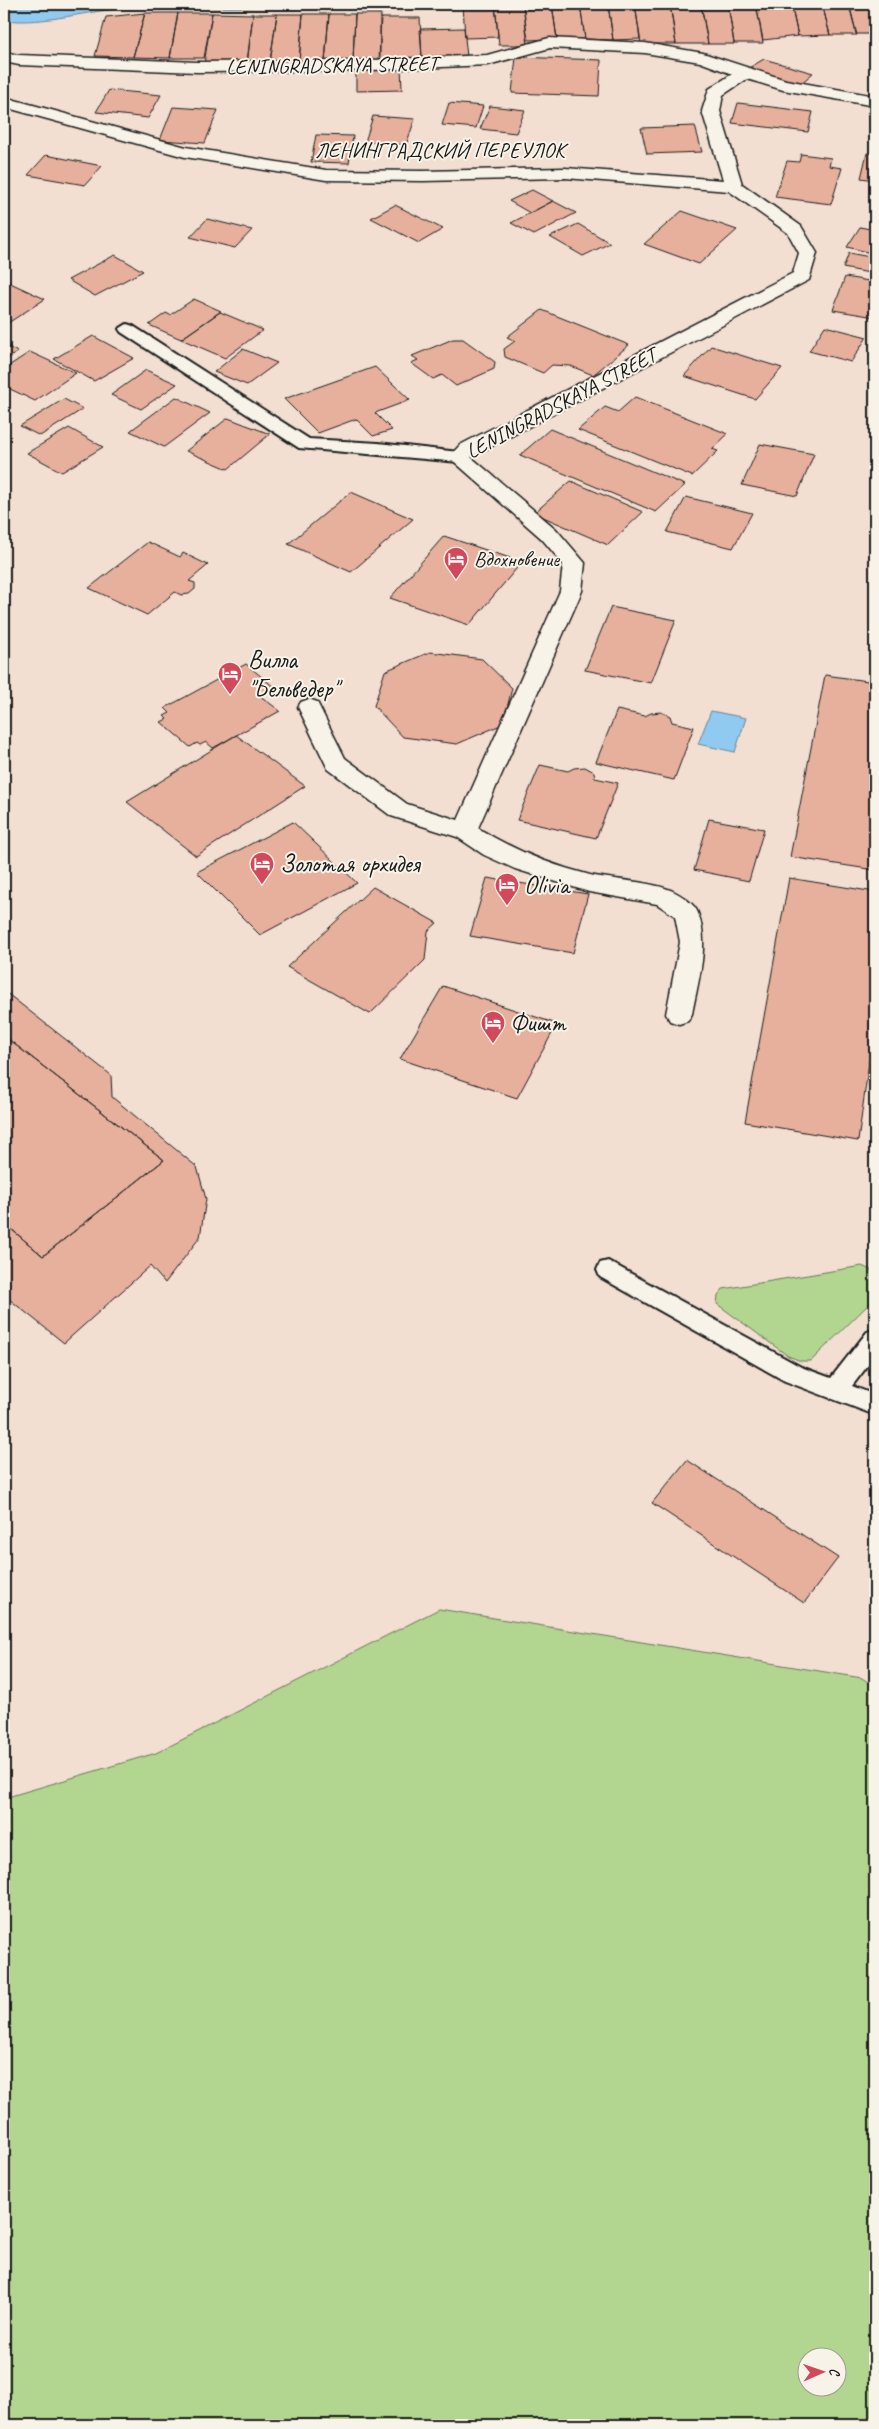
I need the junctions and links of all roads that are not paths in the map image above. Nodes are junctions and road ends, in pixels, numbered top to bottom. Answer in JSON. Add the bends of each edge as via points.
{"nodes":[{"id":1,"x":4,"y":56,"type":"edge"},
{"id":2,"x":746,"y":72,"type":"junction"},
{"id":3,"x":875,"y":101,"type":"edge"},
{"id":4,"x":4,"y":102,"type":"edge"},
{"id":5,"x":734,"y":186,"type":"junction"},
{"id":6,"x":127,"y":328,"type":"dead end"},
{"id":7,"x":459,"y":457,"type":"junction"},
{"id":8,"x":309,"y":707,"type":"dead end"},
{"id":9,"x":465,"y":831,"type":"junction"},
{"id":10,"x":679,"y":1014,"type":"dead end"},
{"id":11,"x":608,"y":1270,"type":"dead end"},
{"id":12,"x":875,"y":1339,"type":"edge"},
{"id":13,"x":834,"y":1390,"type":"junction"},
{"id":14,"x":875,"y":1405,"type":"edge"}],
"edges":[{"from":1,"to":2,"type":"street","name":"LENINGRADSKAYA STREET","via":[[19,60],[197,68],[349,66],[488,60],[549,43],[645,48],[702,58]]},
{"from":2,"to":3,"type":"street","name":"LENINGRADSKAYA STREET","via":[[783,85]]},
{"from":2,"to":5,"type":"street","via":[[715,93],[711,111]]},
{"from":4,"to":5,"type":"street","name":"ЛЕНИНГРАДСКИЙ ПЕРЕУЛОК","via":[[184,152],[326,175],[565,173]]},
{"from":5,"to":7,"type":"street","name":"LENINGRADSKAYA STREET","via":[[795,230],[808,254],[802,276],[467,449]]},
{"from":6,"to":7,"type":"lane","via":[[305,444]]},
{"from":7,"to":9,"type":"street","name":"LENINGRADSKAYA STREET","via":[[549,534],[574,563],[571,591]]},
{"from":8,"to":9,"type":"street","via":[[336,763],[399,810]]},
{"from":9,"to":10,"type":"street","via":[[524,863],[589,883],[664,897],[686,912],[692,942]]},
{"from":11,"to":13,"type":"lane","via":[[793,1374]]},
{"from":12,"to":13,"type":"lane"},
{"from":13,"to":14,"type":"lane"}]}
